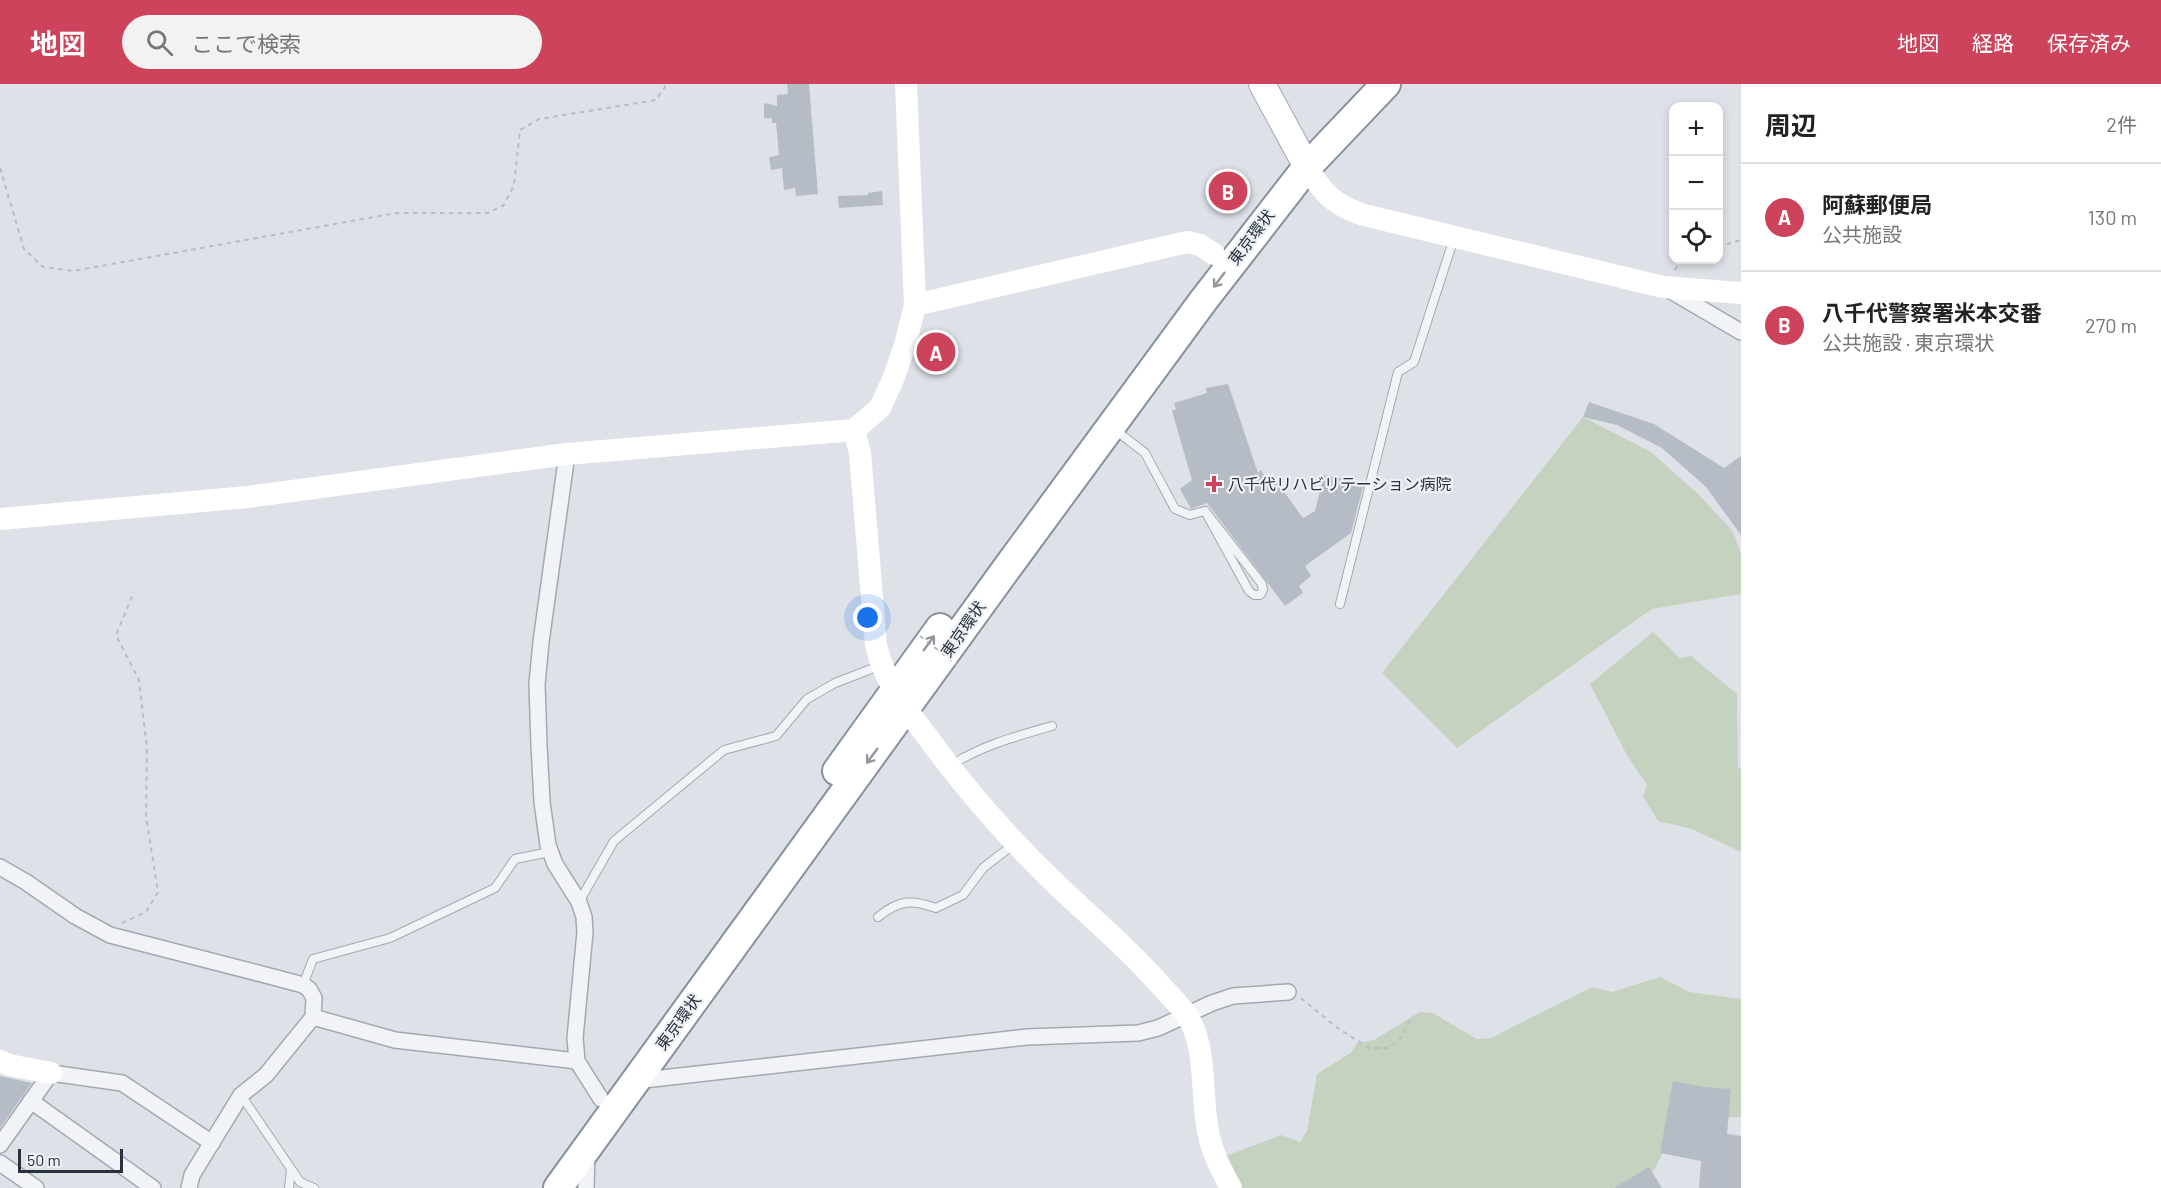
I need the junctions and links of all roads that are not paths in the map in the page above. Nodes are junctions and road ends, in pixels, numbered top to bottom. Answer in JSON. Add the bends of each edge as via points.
{"nodes":[{"id":1,"x":906,"y":84,"type":"edge"},
{"id":2,"x":1262,"y":84,"type":"edge"},
{"id":3,"x":1360,"y":84,"type":"edge"},
{"id":4,"x":1386,"y":84,"type":"edge"},
{"id":5,"x":1302,"y":158,"type":"junction"},
{"id":6,"x":1454,"y":237,"type":"junction"},
{"id":7,"x":1214,"y":254,"type":"junction"},
{"id":8,"x":1663,"y":286,"type":"junction"},
{"id":9,"x":1741,"y":293,"type":"edge"},
{"id":10,"x":915,"y":305,"type":"junction"},
{"id":11,"x":1741,"y":332,"type":"edge"},
{"id":12,"x":1111,"y":426,"type":"junction"},
{"id":13,"x":854,"y":430,"type":"junction"},
{"id":14,"x":567,"y":454,"type":"junction"},
{"id":15,"x":1205,"y":511,"type":"junction"},
{"id":16,"x":0,"y":519,"type":"edge"},
{"id":17,"x":1340,"y":604,"type":"dead end"},
{"id":18,"x":894,"y":688,"type":"junction"},
{"id":19,"x":1052,"y":726,"type":"dead end"},
{"id":20,"x":949,"y":767,"type":"junction"},
{"id":21,"x":1016,"y":842,"type":"junction"},
{"id":22,"x":550,"y":852,"type":"junction"},
{"id":23,"x":0,"y":867,"type":"edge"},
{"id":24,"x":579,"y":902,"type":"junction"},
{"id":25,"x":878,"y":917,"type":"dead end"},
{"id":26,"x":303,"y":985,"type":"junction"},
{"id":27,"x":1288,"y":992,"type":"road end"},
{"id":28,"x":1187,"y":1015,"type":"junction"},
{"id":29,"x":313,"y":1017,"type":"junction"},
{"id":30,"x":577,"y":1061,"type":"junction"},
{"id":31,"x":0,"y":1062,"type":"edge"},
{"id":32,"x":51,"y":1073,"type":"junction"},
{"id":33,"x":635,"y":1081,"type":"junction"},
{"id":34,"x":241,"y":1095,"type":"junction"},
{"id":35,"x":601,"y":1099,"type":"junction"},
{"id":36,"x":31,"y":1101,"type":"junction"},
{"id":37,"x":212,"y":1143,"type":"junction"},
{"id":38,"x":0,"y":1145,"type":"edge"},
{"id":39,"x":587,"y":1149,"type":"junction"},
{"id":40,"x":0,"y":1163,"type":"edge"},
{"id":41,"x":291,"y":1168,"type":"junction"},
{"id":42,"x":36,"y":1188,"type":"edge"},
{"id":43,"x":153,"y":1188,"type":"edge"},
{"id":44,"x":189,"y":1188,"type":"edge"},
{"id":45,"x":289,"y":1188,"type":"edge"},
{"id":46,"x":314,"y":1188,"type":"edge"},
{"id":47,"x":535,"y":1188,"type":"edge"},
{"id":48,"x":558,"y":1188,"type":"edge"},
{"id":49,"x":586,"y":1188,"type":"edge"},
{"id":50,"x":1231,"y":1188,"type":"edge"}],
"edges":[{"from":1,"to":10,"type":"street"},
{"from":2,"to":5,"type":"main road"},
{"from":3,"to":5,"type":"highway","name":"東京環状"},
{"from":4,"to":5,"type":"highway","name":"東京環状"},
{"from":5,"to":6,"type":"street","via":[[1322,191],[1349,210]]},
{"from":5,"to":7,"type":"highway","name":"東京環状"},
{"from":5,"to":12,"type":"highway","name":"東京環状","one_way":true,"via":[[1275,207]]},
{"from":6,"to":8,"type":"street"},
{"from":6,"to":17,"type":"lane","via":[[1414,362],[1398,372]]},
{"from":7,"to":10,"type":"street","via":[[1187,242]]},
{"from":18,"to":7,"type":"highway","name":"東京環状","one_way":true},
{"from":8,"to":9,"type":"street"},
{"from":8,"to":11,"type":"street"},
{"from":10,"to":13,"type":"street","via":[[905,345],[880,408]]},
{"from":12,"to":15,"type":"lane","via":[[1145,453],[1175,508],[1190,515]]},
{"from":12,"to":18,"type":"highway","name":"東京環状"},
{"from":13,"to":14,"type":"street"},
{"from":13,"to":18,"type":"street","via":[[860,453],[876,645]]},
{"from":14,"to":16,"type":"street","via":[[248,497]]},
{"from":14,"to":22,"type":"street","via":[[537,684],[542,802]]},
{"from":15,"to":15,"type":"lane","via":[[1262,584],[1260,595],[1249,591]]},
{"from":18,"to":20,"type":"street"},
{"from":18,"to":24,"type":"lane","via":[[835,682],[807,699],[776,736],[724,750],[614,841]]},
{"from":18,"to":33,"type":"highway","name":"東京環状","one_way":true},
{"from":18,"to":35,"type":"highway","name":"東京環状"},
{"from":19,"to":20,"type":"lane","via":[[1004,740]]},
{"from":20,"to":21,"type":"street"},
{"from":21,"to":25,"type":"lane","via":[[982,868],[963,895],[936,908],[902,902]]},
{"from":21,"to":28,"type":"street","via":[[1141,963]]},
{"from":22,"to":24,"type":"street"},
{"from":22,"to":26,"type":"lane","via":[[515,859],[495,888],[390,938],[313,959]]},
{"from":23,"to":26,"type":"street","via":[[110,934]]},
{"from":24,"to":30,"type":"street","via":[[585,932],[575,1038]]},
{"from":26,"to":29,"type":"street","via":[[314,998]]},
{"from":27,"to":28,"type":"street","via":[[1233,996]]},
{"from":28,"to":33,"type":"street","via":[[1138,1033],[1027,1037]]},
{"from":28,"to":50,"type":"street","via":[[1200,1055],[1212,1146]]},
{"from":29,"to":30,"type":"street","via":[[395,1040]]},
{"from":29,"to":34,"type":"street","via":[[266,1075]]},
{"from":30,"to":35,"type":"street"},
{"from":31,"to":32,"type":"street"},
{"from":32,"to":36,"type":"street"},
{"from":32,"to":37,"type":"street","via":[[122,1083]]},
{"from":33,"to":39,"type":"highway","name":"東京環状"},
{"from":34,"to":37,"type":"street"},
{"from":34,"to":41,"type":"lane"},
{"from":35,"to":47,"type":"highway","name":"東京環状"},
{"from":36,"to":38,"type":"street"},
{"from":36,"to":43,"type":"street"},
{"from":37,"to":44,"type":"street","via":[[192,1175]]},
{"from":39,"to":48,"type":"highway","name":"東京環状"},
{"from":39,"to":49,"type":"street"},
{"from":40,"to":42,"type":"street"},
{"from":41,"to":45,"type":"lane"},
{"from":41,"to":46,"type":"lane","via":[[300,1182]]}]}
